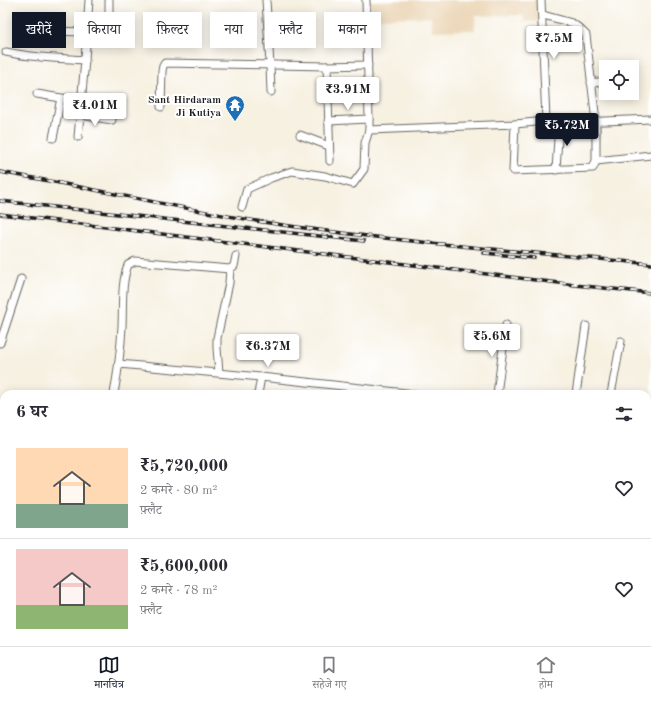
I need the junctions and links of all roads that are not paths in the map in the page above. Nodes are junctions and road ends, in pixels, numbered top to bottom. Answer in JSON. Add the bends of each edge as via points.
{"nodes":[{"id":1,"x":89,"y":0,"type":"edge"},
{"id":2,"x":109,"y":0,"type":"edge"},
{"id":3,"x":266,"y":0,"type":"edge"},
{"id":4,"x":366,"y":0,"type":"edge"},
{"id":5,"x":541,"y":0,"type":"edge"},
{"id":6,"x":88,"y":12,"type":"edge"},
{"id":7,"x":108,"y":12,"type":"edge"},
{"id":8,"x":543,"y":15,"type":"junction"},
{"id":9,"x":86,"y":48,"type":"edge"},
{"id":10,"x":6,"y":52,"type":"dead end"},
{"id":11,"x":85,"y":60,"type":"junction"},
{"id":12,"x":270,"y":65,"type":"junction"},
{"id":13,"x":368,"y":65,"type":"junction"},
{"id":14,"x":327,"y":66,"type":"junction"},
{"id":15,"x":599,"y":82,"type":"edge"},
{"id":16,"x":592,"y":83,"type":"junction"},
{"id":17,"x":271,"y":92,"type":"dead end"},
{"id":18,"x":37,"y":94,"type":"dead end"},
{"id":19,"x":61,"y":98,"type":"junction"},
{"id":20,"x":82,"y":99,"type":"junction"},
{"id":21,"x":161,"y":107,"type":"dead end"},
{"id":22,"x":80,"y":116,"type":"junction"},
{"id":23,"x":369,"y":119,"type":"junction"},
{"id":24,"x":651,"y":119,"type":"edge"},
{"id":25,"x":112,"y":120,"type":"dead end"},
{"id":26,"x":546,"y":121,"type":"junction"},
{"id":27,"x":328,"y":122,"type":"junction"},
{"id":28,"x":596,"y":122,"type":"junction"},
{"id":29,"x":559,"y":123,"type":"junction"},
{"id":30,"x":515,"y":124,"type":"junction"},
{"id":31,"x":369,"y":130,"type":"junction"},
{"id":32,"x":300,"y":135,"type":"dead end"},
{"id":33,"x":53,"y":138,"type":"dead end"},
{"id":34,"x":78,"y":138,"type":"dead end"},
{"id":35,"x":329,"y":146,"type":"junction"},
{"id":36,"x":651,"y":155,"type":"edge"},
{"id":37,"x":330,"y":161,"type":"dead end"},
{"id":38,"x":596,"y":161,"type":"junction"},
{"id":39,"x":556,"y":170,"type":"junction"},
{"id":40,"x":242,"y":207,"type":"dead end"},
{"id":41,"x":236,"y":256,"type":"dead end"},
{"id":42,"x":230,"y":269,"type":"junction"},
{"id":43,"x":20,"y":279,"type":"dead end"},
{"id":44,"x":506,"y":325,"type":"dead end"},
{"id":45,"x":586,"y":326,"type":"dead end"},
{"id":46,"x":621,"y":341,"type":"dead end"},
{"id":47,"x":0,"y":342,"type":"edge"},
{"id":48,"x":119,"y":364,"type":"junction"},
{"id":49,"x":219,"y":373,"type":"junction"},
{"id":50,"x":261,"y":377,"type":"junction"},
{"id":51,"x":115,"y":390,"type":"edge"},
{"id":52,"x":259,"y":390,"type":"edge"},
{"id":53,"x":379,"y":390,"type":"edge"},
{"id":54,"x":498,"y":390,"type":"edge"},
{"id":55,"x":577,"y":390,"type":"edge"},
{"id":56,"x":613,"y":390,"type":"edge"}],
"edges":[{"from":1,"to":6,"type":"street"},
{"from":2,"to":7,"type":"street"},
{"from":3,"to":12,"type":"street"},
{"from":4,"to":13,"type":"street"},
{"from":5,"to":8,"type":"street"},
{"from":8,"to":16,"type":"street","via":[[572,23],[586,35]]},
{"from":8,"to":26,"type":"street"},
{"from":9,"to":11,"type":"street"},
{"from":10,"to":11,"type":"street","via":[[39,58]]},
{"from":11,"to":20,"type":"street"},
{"from":12,"to":14,"type":"street"},
{"from":12,"to":17,"type":"street"},
{"from":12,"to":21,"type":"street","via":[[165,63],[162,71]]},
{"from":13,"to":14,"type":"street"},
{"from":13,"to":23,"type":"street"},
{"from":14,"to":27,"type":"street"},
{"from":15,"to":16,"type":"street"},
{"from":16,"to":28,"type":"street"},
{"from":18,"to":19,"type":"street"},
{"from":19,"to":20,"type":"street"},
{"from":19,"to":33,"type":"street"},
{"from":20,"to":22,"type":"street"},
{"from":22,"to":25,"type":"street"},
{"from":22,"to":34,"type":"street"},
{"from":23,"to":27,"type":"street"},
{"from":23,"to":31,"type":"street"},
{"from":24,"to":28,"type":"street"},
{"from":26,"to":29,"type":"street"},
{"from":26,"to":30,"type":"street"},
{"from":27,"to":35,"type":"street"},
{"from":28,"to":29,"type":"street"},
{"from":28,"to":38,"type":"street"},
{"from":29,"to":39,"type":"street"},
{"from":30,"to":31,"type":"street"},
{"from":30,"to":39,"type":"street","via":[[513,171]]},
{"from":31,"to":40,"type":"street","via":[[365,143],[364,169],[353,184],[292,171],[247,189]]},
{"from":32,"to":35,"type":"street"},
{"from":35,"to":37,"type":"street"},
{"from":36,"to":38,"type":"street"},
{"from":38,"to":39,"type":"street","via":[[593,168]]},
{"from":41,"to":42,"type":"street","via":[[234,266]]},
{"from":42,"to":48,"type":"street","via":[[135,261],[128,264],[125,274]]},
{"from":42,"to":49,"type":"street","via":[[218,338]]},
{"from":43,"to":47,"type":"street"},
{"from":44,"to":54,"type":"street"},
{"from":45,"to":55,"type":"street"},
{"from":46,"to":56,"type":"street"},
{"from":48,"to":49,"type":"street"},
{"from":48,"to":51,"type":"street"},
{"from":49,"to":50,"type":"street"},
{"from":50,"to":52,"type":"street"},
{"from":50,"to":53,"type":"street"}]}
